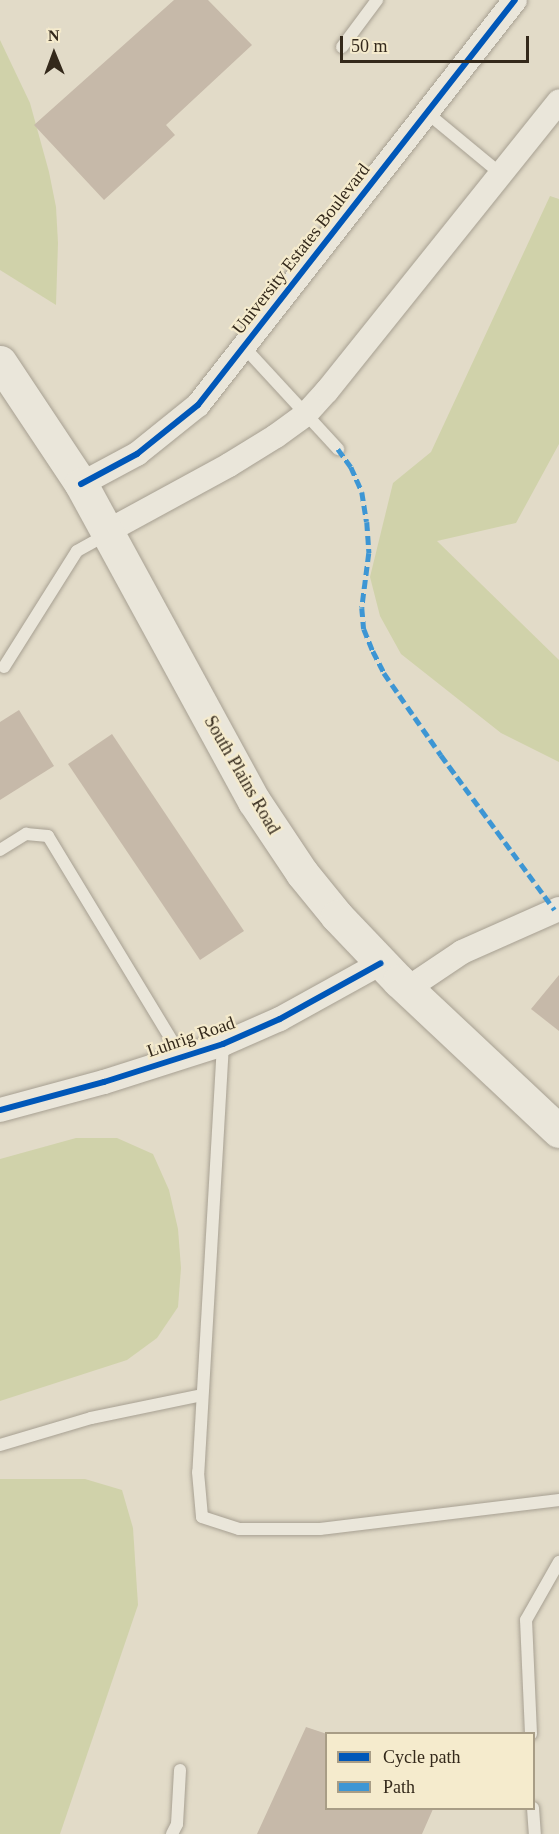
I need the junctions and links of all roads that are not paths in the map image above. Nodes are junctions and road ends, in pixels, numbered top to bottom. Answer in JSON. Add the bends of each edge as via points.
{"nodes":[{"id":1,"x":377,"y":0,"type":"edge"},
{"id":2,"x":515,"y":0,"type":"edge"},
{"id":3,"x":342,"y":46,"type":"dead end"},
{"id":4,"x":559,"y":101,"type":"edge"},
{"id":5,"x":426,"y":112,"type":"junction"},
{"id":6,"x":501,"y":174,"type":"junction"},
{"id":7,"x":244,"y":347,"type":"junction"},
{"id":8,"x":0,"y":362,"type":"edge"},
{"id":9,"x":306,"y":414,"type":"junction"},
{"id":10,"x":338,"y":449,"type":"dead end"},
{"id":11,"x":81,"y":484,"type":"junction"},
{"id":12,"x":108,"y":532,"type":"junction"},
{"id":13,"x":3,"y":667,"type":"dead end"},
{"id":14,"x":0,"y":850,"type":"edge"},
{"id":15,"x":559,"y":909,"type":"edge"},
{"id":16,"x":381,"y":963,"type":"junction"},
{"id":17,"x":407,"y":989,"type":"junction"},
{"id":18,"x":223,"y":1044,"type":"junction"},
{"id":19,"x":182,"y":1057,"type":"junction"},
{"id":20,"x":0,"y":1110,"type":"edge"},
{"id":21,"x":559,"y":1131,"type":"edge"},
{"id":22,"x":202,"y":1395,"type":"junction"},
{"id":23,"x":0,"y":1445,"type":"edge"},
{"id":24,"x":559,"y":1500,"type":"edge"},
{"id":25,"x":559,"y":1562,"type":"edge"},
{"id":26,"x":531,"y":1732,"type":"edge"},
{"id":27,"x":180,"y":1770,"type":"dead end"},
{"id":28,"x":534,"y":1810,"type":"edge"},
{"id":29,"x":172,"y":1834,"type":"edge"},
{"id":30,"x":534,"y":1834,"type":"edge"}],
"edges":[{"from":1,"to":3,"type":"lane"},
{"from":2,"to":5,"type":"street","name":"University Estates Boulevard"},
{"from":4,"to":6,"type":"street"},
{"from":5,"to":6,"type":"lane"},
{"from":5,"to":7,"type":"street","name":"University Estates Boulevard"},
{"from":6,"to":9,"type":"street"},
{"from":7,"to":9,"type":"lane"},
{"from":7,"to":11,"type":"street","name":"University Estates Boulevard","via":[[198,405],[137,454]]},
{"from":8,"to":11,"type":"main road","name":"South Plains Road"},
{"from":9,"to":10,"type":"lane"},
{"from":9,"to":12,"type":"street","via":[[229,465]]},
{"from":11,"to":12,"type":"main road","name":"South Plains Road"},
{"from":12,"to":13,"type":"lane","via":[[77,550]]},
{"from":12,"to":16,"type":"main road","name":"South Plains Road","via":[[254,801],[302,873]]},
{"from":14,"to":19,"type":"lane","via":[[26,834],[48,836]]},
{"from":15,"to":17,"type":"street","via":[[462,952]]},
{"from":16,"to":17,"type":"main road","name":"South Plains Road"},
{"from":16,"to":18,"type":"street","name":"Luhrig Road","via":[[280,1019]]},
{"from":17,"to":21,"type":"main road","name":"South Plains Road"},
{"from":18,"to":19,"type":"street","name":"Luhrig Road"},
{"from":18,"to":22,"type":"lane"},
{"from":19,"to":20,"type":"street","name":"Luhrig Road"},
{"from":22,"to":23,"type":"lane","via":[[92,1418]]},
{"from":22,"to":24,"type":"lane","via":[[198,1472],[202,1517],[239,1529],[320,1529]]},
{"from":25,"to":26,"type":"lane","via":[[526,1620]]},
{"from":27,"to":29,"type":"lane","via":[[177,1824]]},
{"from":28,"to":30,"type":"lane"}]}
